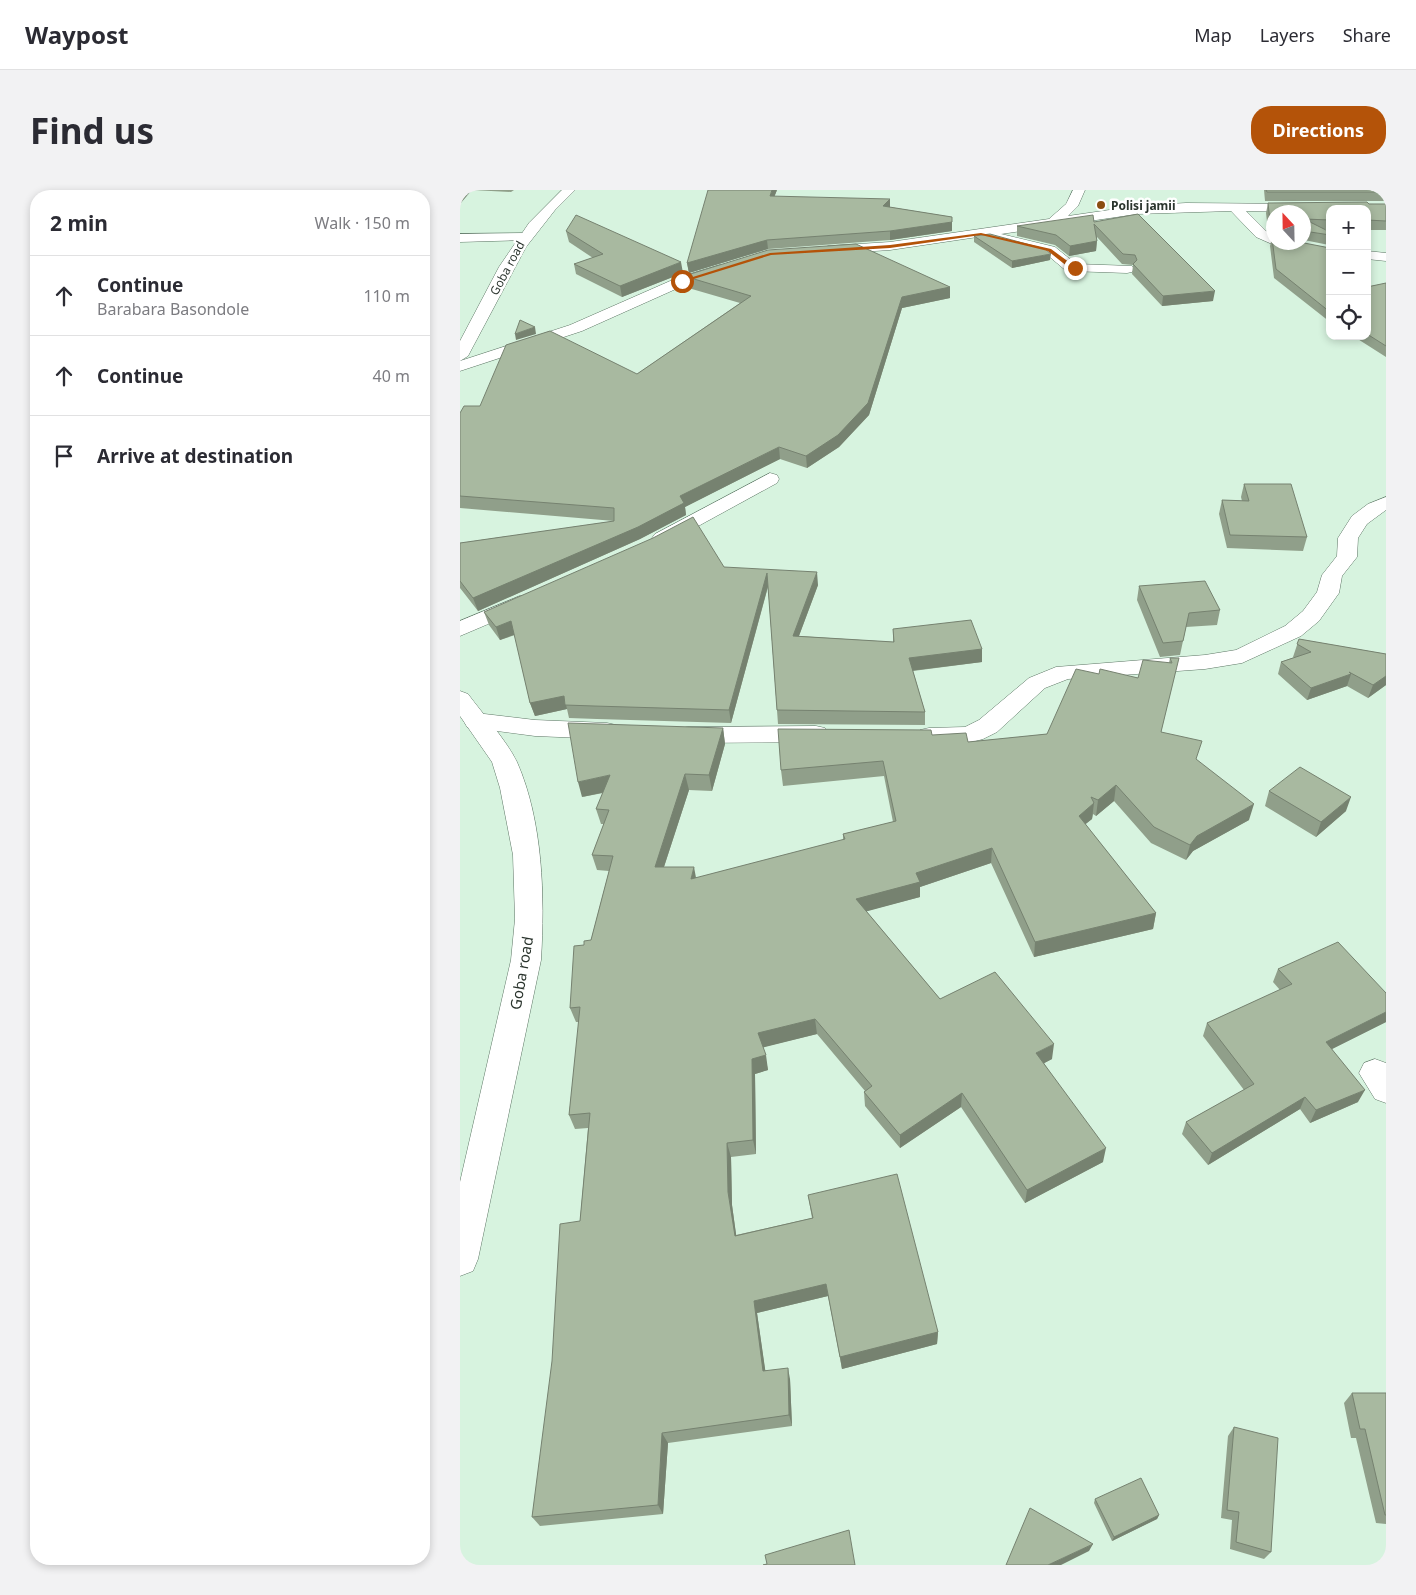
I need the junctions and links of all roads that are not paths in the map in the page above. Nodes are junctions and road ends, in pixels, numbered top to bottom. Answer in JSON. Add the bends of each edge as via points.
{"nodes":[{"id":1,"x":569,"y":190,"type":"edge"},
{"id":2,"x":1079,"y":190,"type":"edge"},
{"id":3,"x":1187,"y":190,"type":"edge"},
{"id":4,"x":1234,"y":207,"type":"junction"},
{"id":5,"x":1186,"y":208,"type":"junction"},
{"id":6,"x":1320,"y":208,"type":"edge"},
{"id":7,"x":1053,"y":222,"type":"junction"},
{"id":8,"x":981,"y":234,"type":"junction"},
{"id":9,"x":1266,"y":236,"type":"edge"},
{"id":10,"x":524,"y":237,"type":"junction"},
{"id":11,"x":460,"y":238,"type":"edge"},
{"id":12,"x":814,"y":251,"type":"edge"},
{"id":13,"x":1371,"y":256,"type":"edge"},
{"id":14,"x":1386,"y":258,"type":"edge"},
{"id":15,"x":729,"y":266,"type":"edge"},
{"id":16,"x":1127,"y":269,"type":"edge"},
{"id":17,"x":460,"y":356,"type":"edge"},
{"id":18,"x":460,"y":366,"type":"edge"},
{"id":19,"x":770,"y":479,"type":"dead end"},
{"id":20,"x":1386,"y":504,"type":"edge"},
{"id":21,"x":648,"y":545,"type":"edge"},
{"id":22,"x":538,"y":594,"type":"edge"},
{"id":23,"x":460,"y":629,"type":"edge"},
{"id":24,"x":468,"y":710,"type":"edge"},
{"id":25,"x":624,"y":732,"type":"edge"},
{"id":26,"x":663,"y":734,"type":"edge"},
{"id":27,"x":839,"y":734,"type":"edge"},
{"id":28,"x":908,"y":736,"type":"edge"},
{"id":29,"x":460,"y":1258,"type":"edge"}],
"edges":[{"from":1,"to":10,"type":"street","name":"Goba road"},
{"from":2,"to":7,"type":"street","via":[[1072,206]]},
{"from":3,"to":5,"type":"street"},
{"from":4,"to":5,"type":"street"},
{"from":4,"to":6,"type":"street"},
{"from":4,"to":9,"type":"street"},
{"from":5,"to":7,"type":"street","via":[[1128,211]]},
{"from":7,"to":8,"type":"street"},
{"from":8,"to":12,"type":"street","via":[[890,246]]},
{"from":8,"to":16,"type":"street","via":[[1050,250],[1075,268]]},
{"from":10,"to":11,"type":"street"},
{"from":10,"to":17,"type":"street","name":"Goba road"},
{"from":13,"to":14,"type":"street"},
{"from":15,"to":18,"type":"street","via":[[682,281],[576,328]]},
{"from":19,"to":21,"type":"street"},
{"from":20,"to":28,"type":"street","via":[[1359,520],[1348,538],[1347,557],[1332,575],[1328,593],[1311,616],[1293,631],[1266,645],[1242,656],[1205,662],[1064,672],[1037,683],[988,726],[974,733],[964,736]]},
{"from":22,"to":23,"type":"street"},
{"from":24,"to":25,"type":"street","via":[[535,728]]},
{"from":24,"to":29,"type":"street","name":"Goba road","via":[[504,761],[513,788],[527,855],[529,919],[526,960]]},
{"from":26,"to":27,"type":"street"}]}
